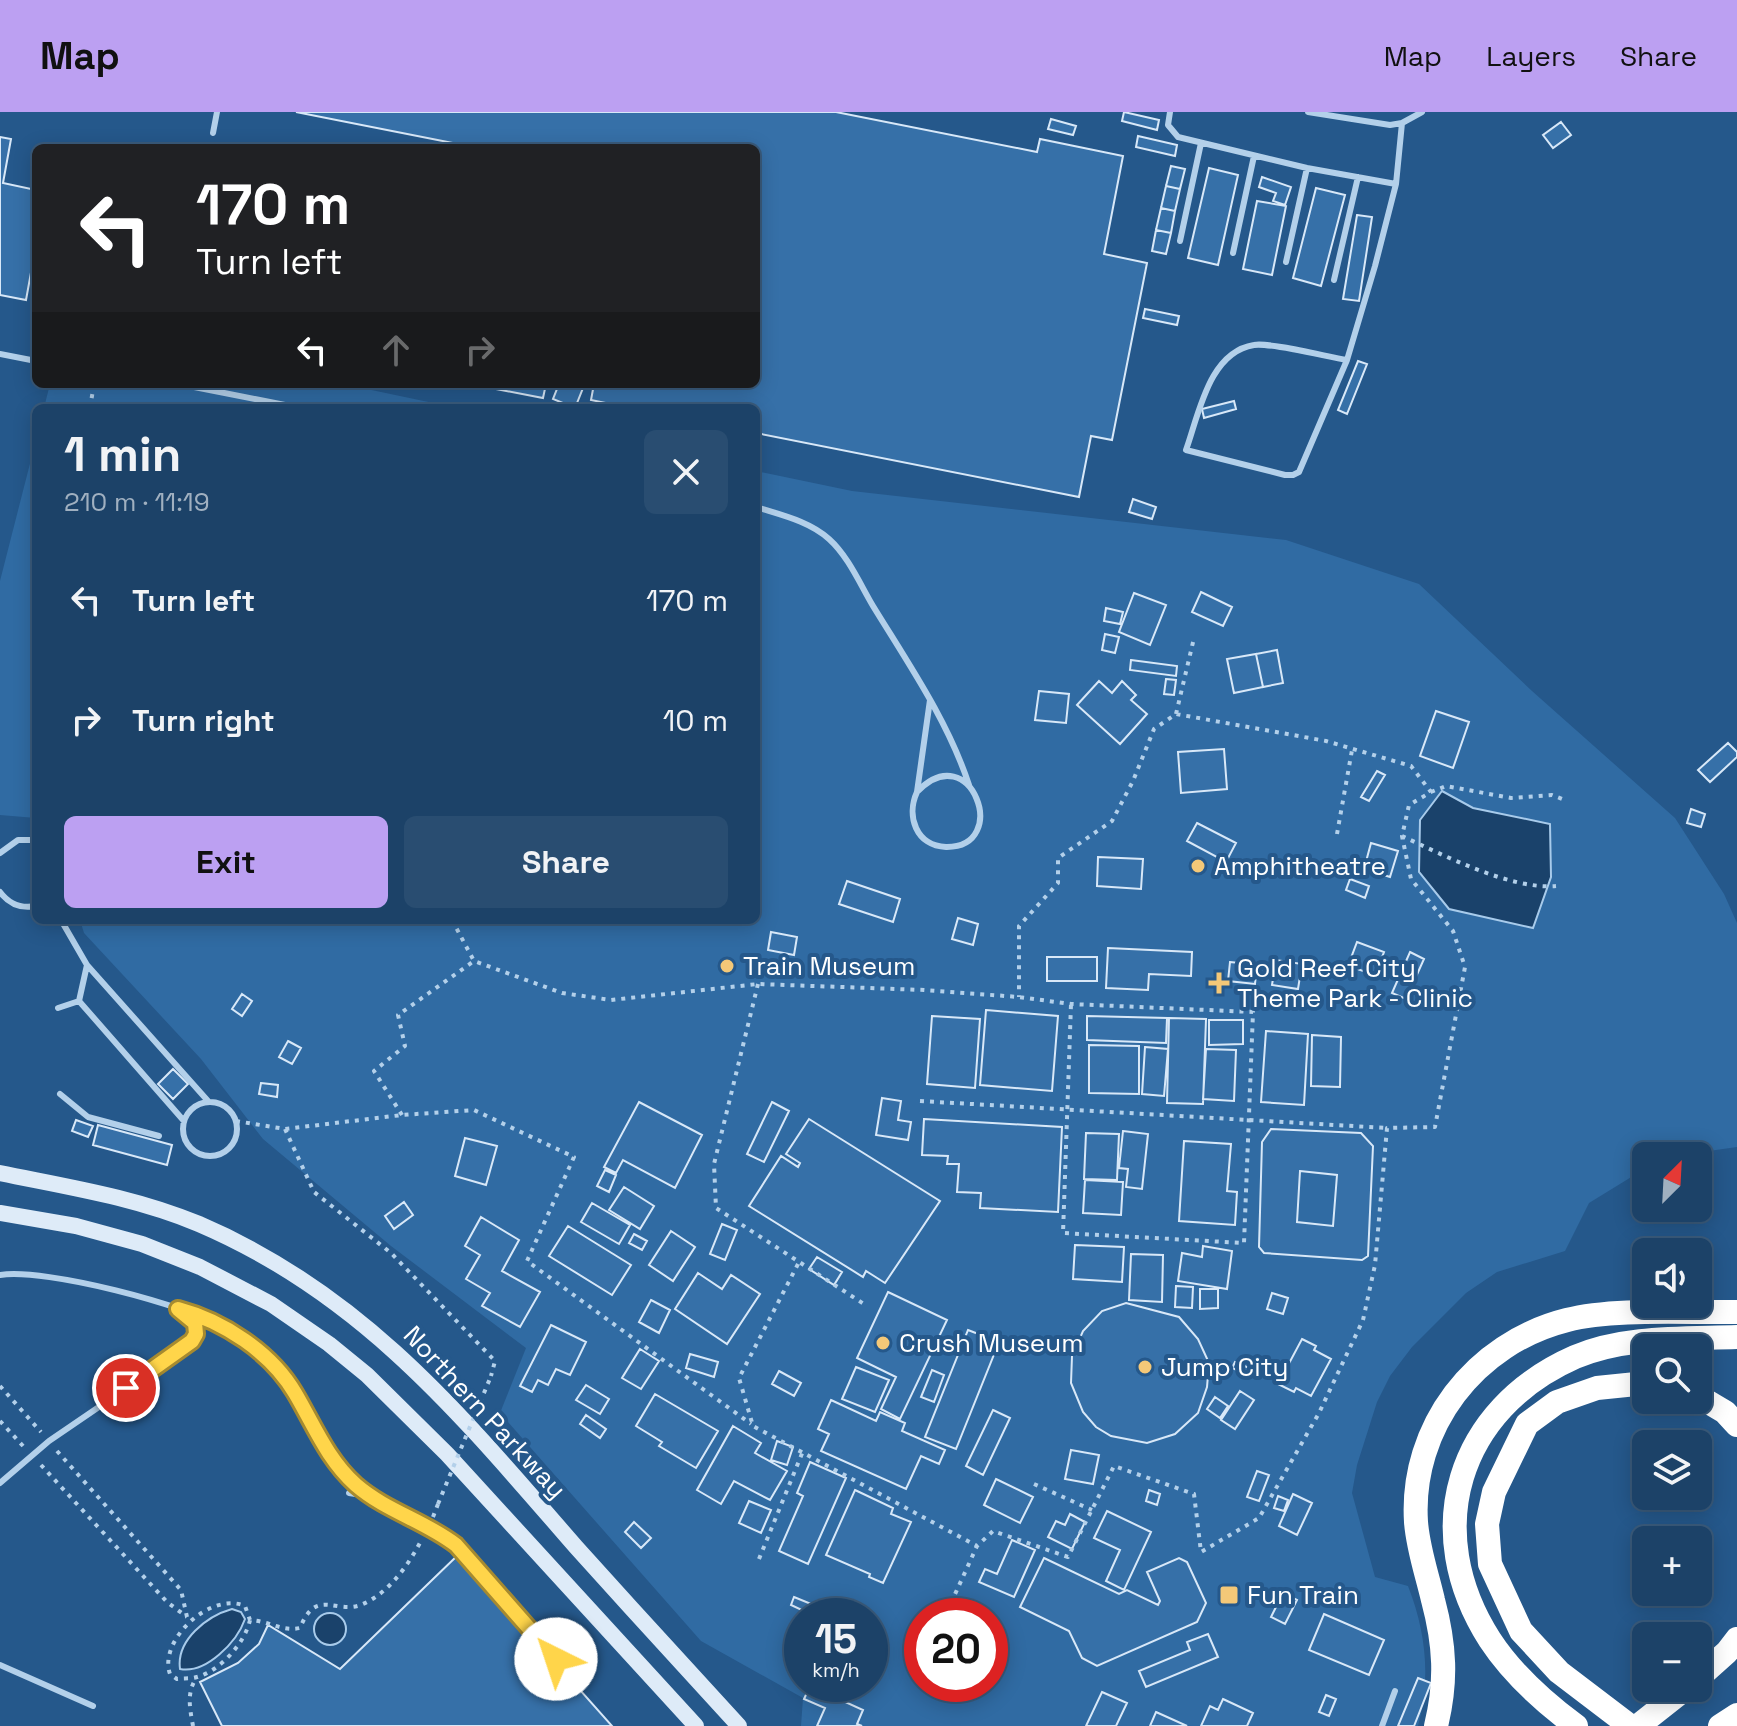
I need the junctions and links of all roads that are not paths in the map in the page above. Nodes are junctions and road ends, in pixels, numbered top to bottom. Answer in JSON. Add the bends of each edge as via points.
{"nodes":[{"id":1,"x":217,"y":112,"type":"edge"},
{"id":2,"x":1170,"y":112,"type":"edge"},
{"id":3,"x":1308,"y":112,"type":"edge"},
{"id":4,"x":1422,"y":112,"type":"edge"},
{"id":5,"x":1402,"y":123,"type":"junction"},
{"id":6,"x":213,"y":133,"type":"dead end"},
{"id":7,"x":1201,"y":143,"type":"junction"},
{"id":8,"x":1254,"y":156,"type":"junction"},
{"id":9,"x":1307,"y":168,"type":"junction"},
{"id":10,"x":1358,"y":177,"type":"junction"},
{"id":11,"x":1396,"y":184,"type":"junction"},
{"id":12,"x":1180,"y":241,"type":"dead end"},
{"id":13,"x":1233,"y":253,"type":"dead end"},
{"id":14,"x":1286,"y":262,"type":"dead end"},
{"id":15,"x":1334,"y":280,"type":"dead end"},
{"id":16,"x":0,"y":354,"type":"edge"},
{"id":17,"x":32,"y":360,"type":"edge"},
{"id":18,"x":1347,"y":360,"type":"junction"},
{"id":19,"x":199,"y":388,"type":"edge"},
{"id":20,"x":280,"y":404,"type":"edge"},
{"id":21,"x":760,"y":508,"type":"edge"},
{"id":22,"x":930,"y":700,"type":"junction"},
{"id":23,"x":969,"y":785,"type":"junction"},
{"id":24,"x":917,"y":792,"type":"junction"},
{"id":25,"x":32,"y":840,"type":"edge"},
{"id":26,"x":0,"y":853,"type":"edge"},
{"id":27,"x":0,"y":892,"type":"edge"},
{"id":28,"x":32,"y":906,"type":"edge"},
{"id":29,"x":63,"y":924,"type":"edge"},
{"id":30,"x":87,"y":965,"type":"junction"},
{"id":31,"x":79,"y":1001,"type":"junction"},
{"id":32,"x":58,"y":1008,"type":"dead end"},
{"id":33,"x":60,"y":1094,"type":"dead end"},
{"id":34,"x":208,"y":1101,"type":"junction"},
{"id":35,"x":184,"y":1121,"type":"junction"},
{"id":36,"x":159,"y":1136,"type":"dead end"},
{"id":37,"x":0,"y":1173,"type":"edge"},
{"id":38,"x":0,"y":1213,"type":"edge"},
{"id":39,"x":0,"y":1275,"type":"edge"},
{"id":40,"x":178,"y":1309,"type":"junction"},
{"id":41,"x":1737,"y":1312,"type":"edge"},
{"id":42,"x":1737,"y":1337,"type":"edge"},
{"id":43,"x":1632,"y":1384,"type":"edge"},
{"id":44,"x":1712,"y":1404,"type":"edge"},
{"id":45,"x":1737,"y":1425,"type":"edge"},
{"id":46,"x":0,"y":1483,"type":"edge"},
{"id":47,"x":349,"y":1493,"type":"dead end"},
{"id":48,"x":372,"y":1497,"type":"junction"},
{"id":49,"x":1737,"y":1639,"type":"edge"},
{"id":50,"x":0,"y":1665,"type":"edge"},
{"id":51,"x":1712,"y":1665,"type":"edge"},
{"id":52,"x":576,"y":1682,"type":"dead end"},
{"id":53,"x":1395,"y":1691,"type":"dead end"},
{"id":54,"x":1668,"y":1702,"type":"edge"},
{"id":55,"x":93,"y":1706,"type":"dead end"},
{"id":56,"x":1737,"y":1715,"type":"edge"},
{"id":57,"x":696,"y":1726,"type":"edge"},
{"id":58,"x":739,"y":1726,"type":"edge"},
{"id":59,"x":1382,"y":1726,"type":"edge"},
{"id":60,"x":1436,"y":1726,"type":"edge"},
{"id":61,"x":1576,"y":1726,"type":"edge"},
{"id":62,"x":1630,"y":1726,"type":"edge"},
{"id":63,"x":1638,"y":1726,"type":"edge"},
{"id":64,"x":1720,"y":1726,"type":"edge"}],
"edges":[{"from":1,"to":6,"type":"lane"},
{"from":2,"to":7,"type":"lane","via":[[1172,132]]},
{"from":3,"to":5,"type":"lane","via":[[1373,124]]},
{"from":4,"to":5,"type":"lane"},
{"from":5,"to":11,"type":"lane"},
{"from":7,"to":8,"type":"lane"},
{"from":7,"to":12,"type":"lane"},
{"from":8,"to":9,"type":"lane"},
{"from":8,"to":13,"type":"lane"},
{"from":9,"to":10,"type":"lane"},
{"from":9,"to":14,"type":"lane"},
{"from":10,"to":11,"type":"lane"},
{"from":10,"to":15,"type":"lane"},
{"from":11,"to":18,"type":"lane"},
{"from":16,"to":17,"type":"lane"},
{"from":18,"to":18,"type":"lane","via":[[1256,344],[1230,353],[1214,374],[1186,450],[1293,475],[1299,472]]},
{"from":19,"to":20,"type":"lane"},
{"from":21,"to":22,"type":"lane","via":[[795,519],[831,541]]},
{"from":22,"to":23,"type":"lane"},
{"from":22,"to":24,"type":"lane"},
{"from":23,"to":24,"type":"lane","via":[[948,777]]},
{"from":23,"to":24,"type":"lane","via":[[980,804],[979,826],[954,846],[931,843],[914,827],[911,815]]},
{"from":25,"to":26,"type":"lane","via":[[18,840]]},
{"from":27,"to":28,"type":"lane","via":[[10,902]]},
{"from":29,"to":30,"type":"lane"},
{"from":30,"to":31,"type":"lane"},
{"from":30,"to":34,"type":"lane"},
{"from":31,"to":32,"type":"lane"},
{"from":31,"to":35,"type":"lane"},
{"from":33,"to":36,"type":"lane","via":[[88,1117]]},
{"from":34,"to":35,"type":"lane","via":[[192,1108]]},
{"from":34,"to":35,"type":"lane","via":[[226,1106],[236,1121],[232,1146],[216,1156],[198,1154],[185,1142]]},
{"from":37,"to":58,"type":"main road","name":"Northern Parkway","via":[[144,1203],[198,1224],[275,1261],[345,1309],[475,1430]]},
{"from":38,"to":57,"type":"main road","via":[[76,1226],[200,1267],[271,1304],[329,1344],[447,1454]]},
{"from":39,"to":40,"type":"lane","via":[[50,1277]]},
{"from":40,"to":46,"type":"lane","via":[[195,1323],[192,1341],[49,1441]]},
{"from":40,"to":48,"type":"lane","via":[[231,1330],[258,1349],[294,1390],[338,1467]]},
{"from":41,"to":60,"type":"highway","via":[[1568,1319],[1507,1344],[1474,1369],[1448,1400],[1424,1455],[1416,1493],[1420,1550],[1443,1649],[1444,1692]]},
{"from":42,"to":61,"type":"highway","via":[[1614,1345],[1578,1356],[1538,1375],[1500,1407],[1469,1458],[1454,1535],[1472,1605],[1515,1670]]},
{"from":43,"to":62,"type":"highway","via":[[1597,1388],[1557,1402],[1527,1424],[1494,1492],[1487,1524],[1490,1564],[1521,1631],[1559,1672]]},
{"from":44,"to":45,"type":"highway"},
{"from":47,"to":48,"type":"lane"},
{"from":48,"to":52,"type":"lane","via":[[456,1545]]},
{"from":49,"to":51,"type":"highway"},
{"from":50,"to":55,"type":"lane"},
{"from":53,"to":59,"type":"lane"},
{"from":54,"to":63,"type":"highway"},
{"from":56,"to":64,"type":"highway"}]}
